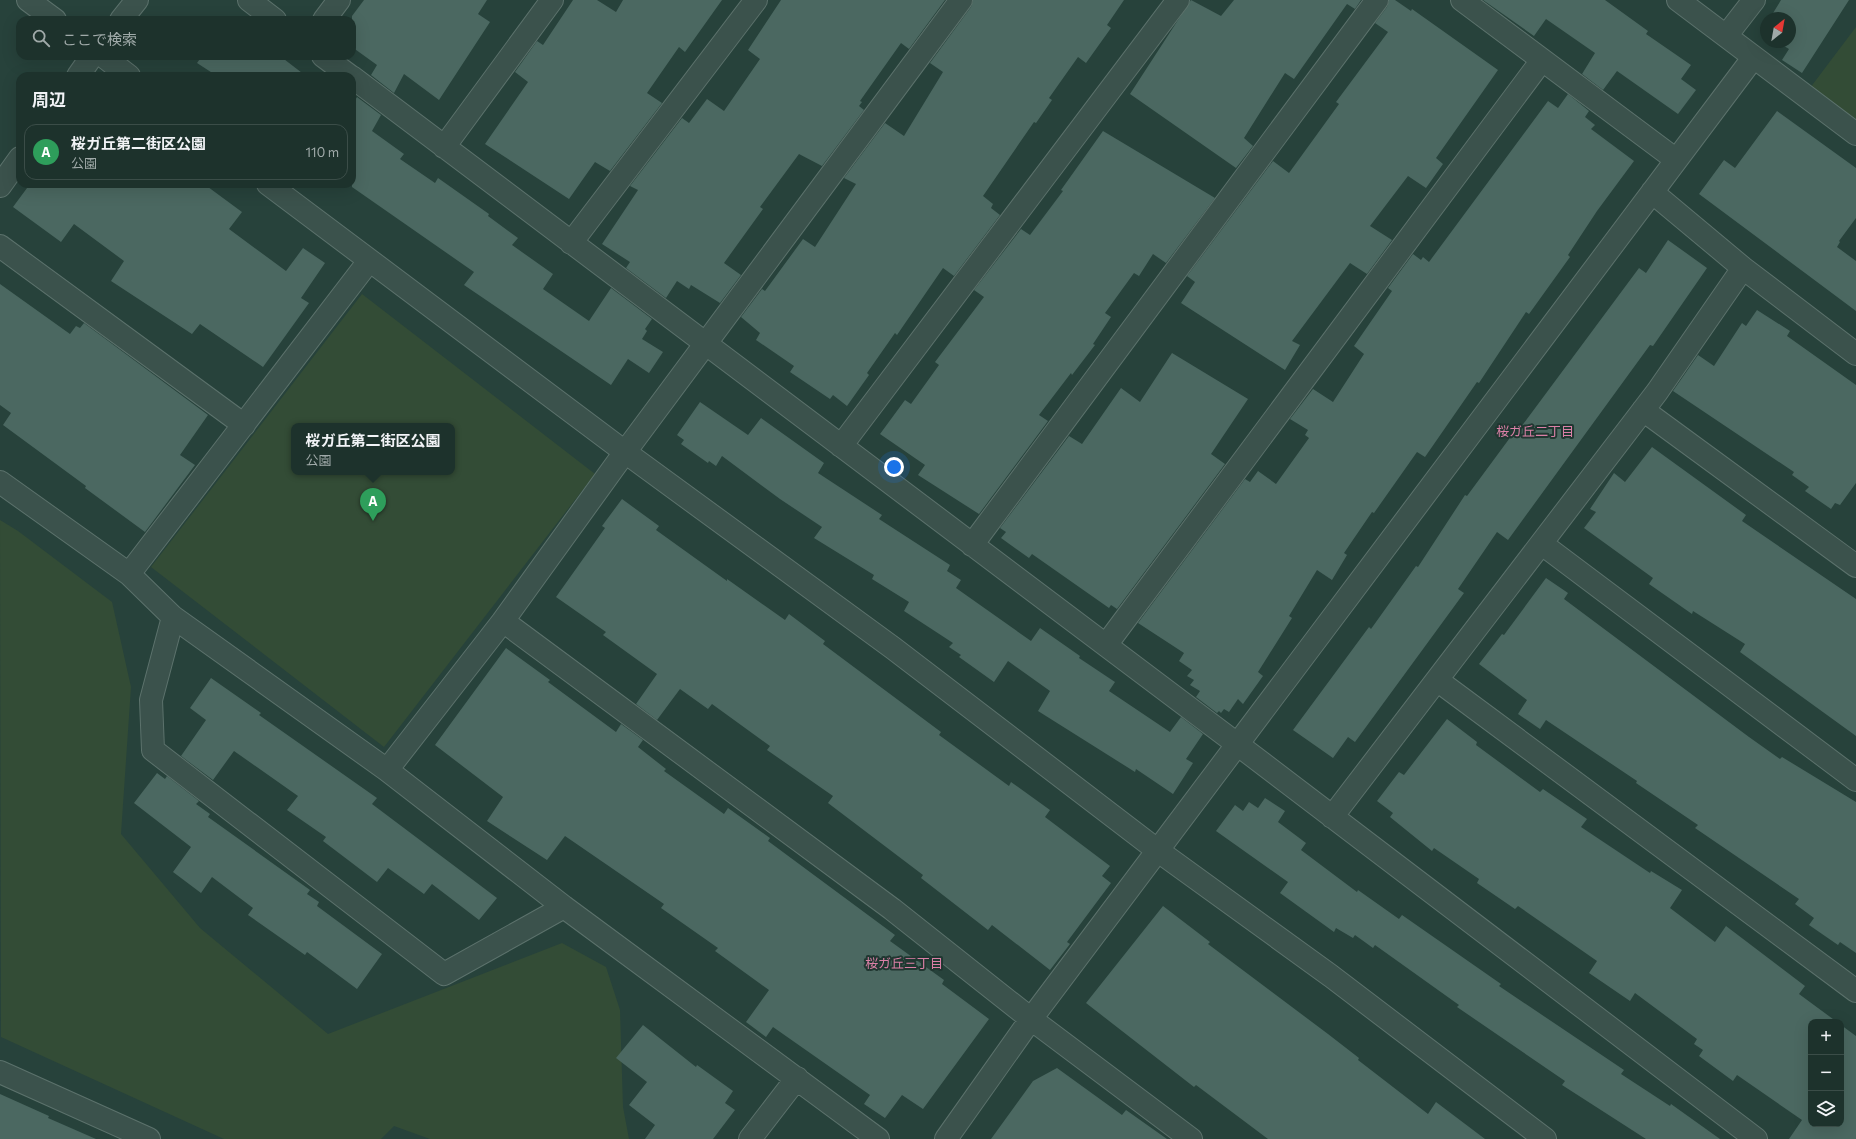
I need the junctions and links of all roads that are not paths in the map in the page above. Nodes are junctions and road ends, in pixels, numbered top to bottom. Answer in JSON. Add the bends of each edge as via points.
{"nodes":[{"id":1,"x":28,"y":0,"type":"edge"},
{"id":2,"x":136,"y":0,"type":"edge"},
{"id":3,"x":249,"y":0,"type":"edge"},
{"id":4,"x":339,"y":0,"type":"edge"},
{"id":5,"x":552,"y":0,"type":"edge"},
{"id":6,"x":756,"y":0,"type":"edge"},
{"id":7,"x":962,"y":0,"type":"edge"},
{"id":8,"x":1178,"y":0,"type":"edge"},
{"id":9,"x":1377,"y":0,"type":"edge"},
{"id":10,"x":1462,"y":0,"type":"edge"},
{"id":11,"x":1678,"y":0,"type":"edge"},
{"id":12,"x":1754,"y":0,"type":"edge"},
{"id":13,"x":50,"y":16,"type":"edge"},
{"id":14,"x":124,"y":16,"type":"edge"},
{"id":15,"x":270,"y":16,"type":"edge"},
{"id":16,"x":327,"y":16,"type":"edge"},
{"id":17,"x":1726,"y":36,"type":"junction"},
{"id":18,"x":1753,"y":58,"type":"junction"},
{"id":19,"x":89,"y":60,"type":"edge"},
{"id":20,"x":108,"y":60,"type":"edge"},
{"id":21,"x":328,"y":60,"type":"edge"},
{"id":22,"x":1542,"y":60,"type":"junction"},
{"id":23,"x":81,"y":72,"type":"edge"},
{"id":24,"x":124,"y":72,"type":"edge"},
{"id":25,"x":344,"y":72,"type":"edge"},
{"id":26,"x":356,"y":81,"type":"edge"},
{"id":27,"x":1856,"y":134,"type":"edge"},
{"id":28,"x":444,"y":146,"type":"junction"},
{"id":29,"x":1675,"y":159,"type":"junction"},
{"id":30,"x":16,"y":164,"type":"edge"},
{"id":31,"x":0,"y":186,"type":"edge"},
{"id":32,"x":273,"y":188,"type":"edge"},
{"id":33,"x":1652,"y":192,"type":"junction"},
{"id":34,"x":571,"y":243,"type":"junction"},
{"id":35,"x":0,"y":246,"type":"edge"},
{"id":36,"x":369,"y":261,"type":"junction"},
{"id":37,"x":1743,"y":268,"type":"junction"},
{"id":38,"x":705,"y":344,"type":"junction"},
{"id":39,"x":1856,"y":354,"type":"edge"},
{"id":40,"x":1643,"y":410,"type":"junction"},
{"id":41,"x":244,"y":425,"type":"junction"},
{"id":42,"x":841,"y":446,"type":"junction"},
{"id":43,"x":625,"y":452,"type":"junction"},
{"id":44,"x":0,"y":482,"type":"edge"},
{"id":45,"x":1542,"y":544,"type":"junction"},
{"id":46,"x":972,"y":545,"type":"junction"},
{"id":47,"x":1856,"y":566,"type":"edge"},
{"id":48,"x":129,"y":574,"type":"junction"},
{"id":49,"x":173,"y":617,"type":"junction"},
{"id":50,"x":503,"y":621,"type":"junction"},
{"id":51,"x":1106,"y":645,"type":"junction"},
{"id":52,"x":1437,"y":680,"type":"junction"},
{"id":53,"x":1237,"y":744,"type":"junction"},
{"id":54,"x":387,"y":770,"type":"junction"},
{"id":55,"x":1856,"y":780,"type":"edge"},
{"id":56,"x":1332,"y":817,"type":"junction"},
{"id":57,"x":1157,"y":850,"type":"junction"},
{"id":58,"x":564,"y":907,"type":"junction"},
{"id":59,"x":1856,"y":991,"type":"edge"},
{"id":60,"x":1031,"y":1019,"type":"junction"},
{"id":61,"x":0,"y":1072,"type":"edge"},
{"id":62,"x":796,"y":1078,"type":"junction"},
{"id":63,"x":149,"y":1139,"type":"edge"},
{"id":64,"x":750,"y":1139,"type":"edge"},
{"id":65,"x":878,"y":1139,"type":"edge"},
{"id":66,"x":946,"y":1139,"type":"edge"},
{"id":67,"x":1191,"y":1139,"type":"edge"},
{"id":68,"x":1545,"y":1139,"type":"edge"},
{"id":69,"x":1756,"y":1139,"type":"edge"}],
"edges":[{"from":1,"to":13,"type":"street"},
{"from":2,"to":14,"type":"street"},
{"from":3,"to":15,"type":"street"},
{"from":4,"to":16,"type":"street"},
{"from":5,"to":28,"type":"street"},
{"from":6,"to":34,"type":"street"},
{"from":7,"to":38,"type":"street"},
{"from":8,"to":42,"type":"street"},
{"from":9,"to":46,"type":"street"},
{"from":10,"to":22,"type":"street"},
{"from":11,"to":17,"type":"street"},
{"from":12,"to":17,"type":"street"},
{"from":17,"to":18,"type":"street"},
{"from":18,"to":27,"type":"street"},
{"from":18,"to":29,"type":"street"},
{"from":19,"to":23,"type":"street"},
{"from":20,"to":24,"type":"street"},
{"from":21,"to":25,"type":"street"},
{"from":22,"to":29,"type":"street"},
{"from":22,"to":51,"type":"street"},
{"from":26,"to":28,"type":"street"},
{"from":28,"to":34,"type":"street"},
{"from":29,"to":33,"type":"street"},
{"from":30,"to":31,"type":"street"},
{"from":32,"to":36,"type":"street"},
{"from":33,"to":37,"type":"street"},
{"from":33,"to":53,"type":"street"},
{"from":34,"to":38,"type":"street"},
{"from":35,"to":41,"type":"street"},
{"from":36,"to":41,"type":"street"},
{"from":36,"to":43,"type":"street"},
{"from":37,"to":39,"type":"street"},
{"from":37,"to":40,"type":"street"},
{"from":38,"to":42,"type":"street"},
{"from":38,"to":43,"type":"street"},
{"from":40,"to":45,"type":"street"},
{"from":40,"to":47,"type":"street"},
{"from":41,"to":48,"type":"street"},
{"from":42,"to":46,"type":"street"},
{"from":43,"to":50,"type":"street"},
{"from":43,"to":57,"type":"street","via":[[893,648]]},
{"from":44,"to":48,"type":"street"},
{"from":45,"to":52,"type":"street"},
{"from":45,"to":55,"type":"street"},
{"from":46,"to":51,"type":"street"},
{"from":48,"to":49,"type":"street"},
{"from":49,"to":54,"type":"street"},
{"from":49,"to":58,"type":"street","via":[[151,700],[153,750],[444,974]]},
{"from":50,"to":54,"type":"street"},
{"from":50,"to":60,"type":"street","via":[[892,909]]},
{"from":51,"to":53,"type":"street"},
{"from":52,"to":56,"type":"street"},
{"from":52,"to":59,"type":"street"},
{"from":53,"to":56,"type":"street"},
{"from":53,"to":57,"type":"street"},
{"from":54,"to":58,"type":"street"},
{"from":56,"to":69,"type":"street"},
{"from":57,"to":60,"type":"street"},
{"from":57,"to":68,"type":"street","via":[[1331,976]]},
{"from":58,"to":62,"type":"street"},
{"from":60,"to":66,"type":"street"},
{"from":60,"to":67,"type":"street"},
{"from":61,"to":63,"type":"street"},
{"from":62,"to":64,"type":"street"},
{"from":62,"to":65,"type":"street"}]}
